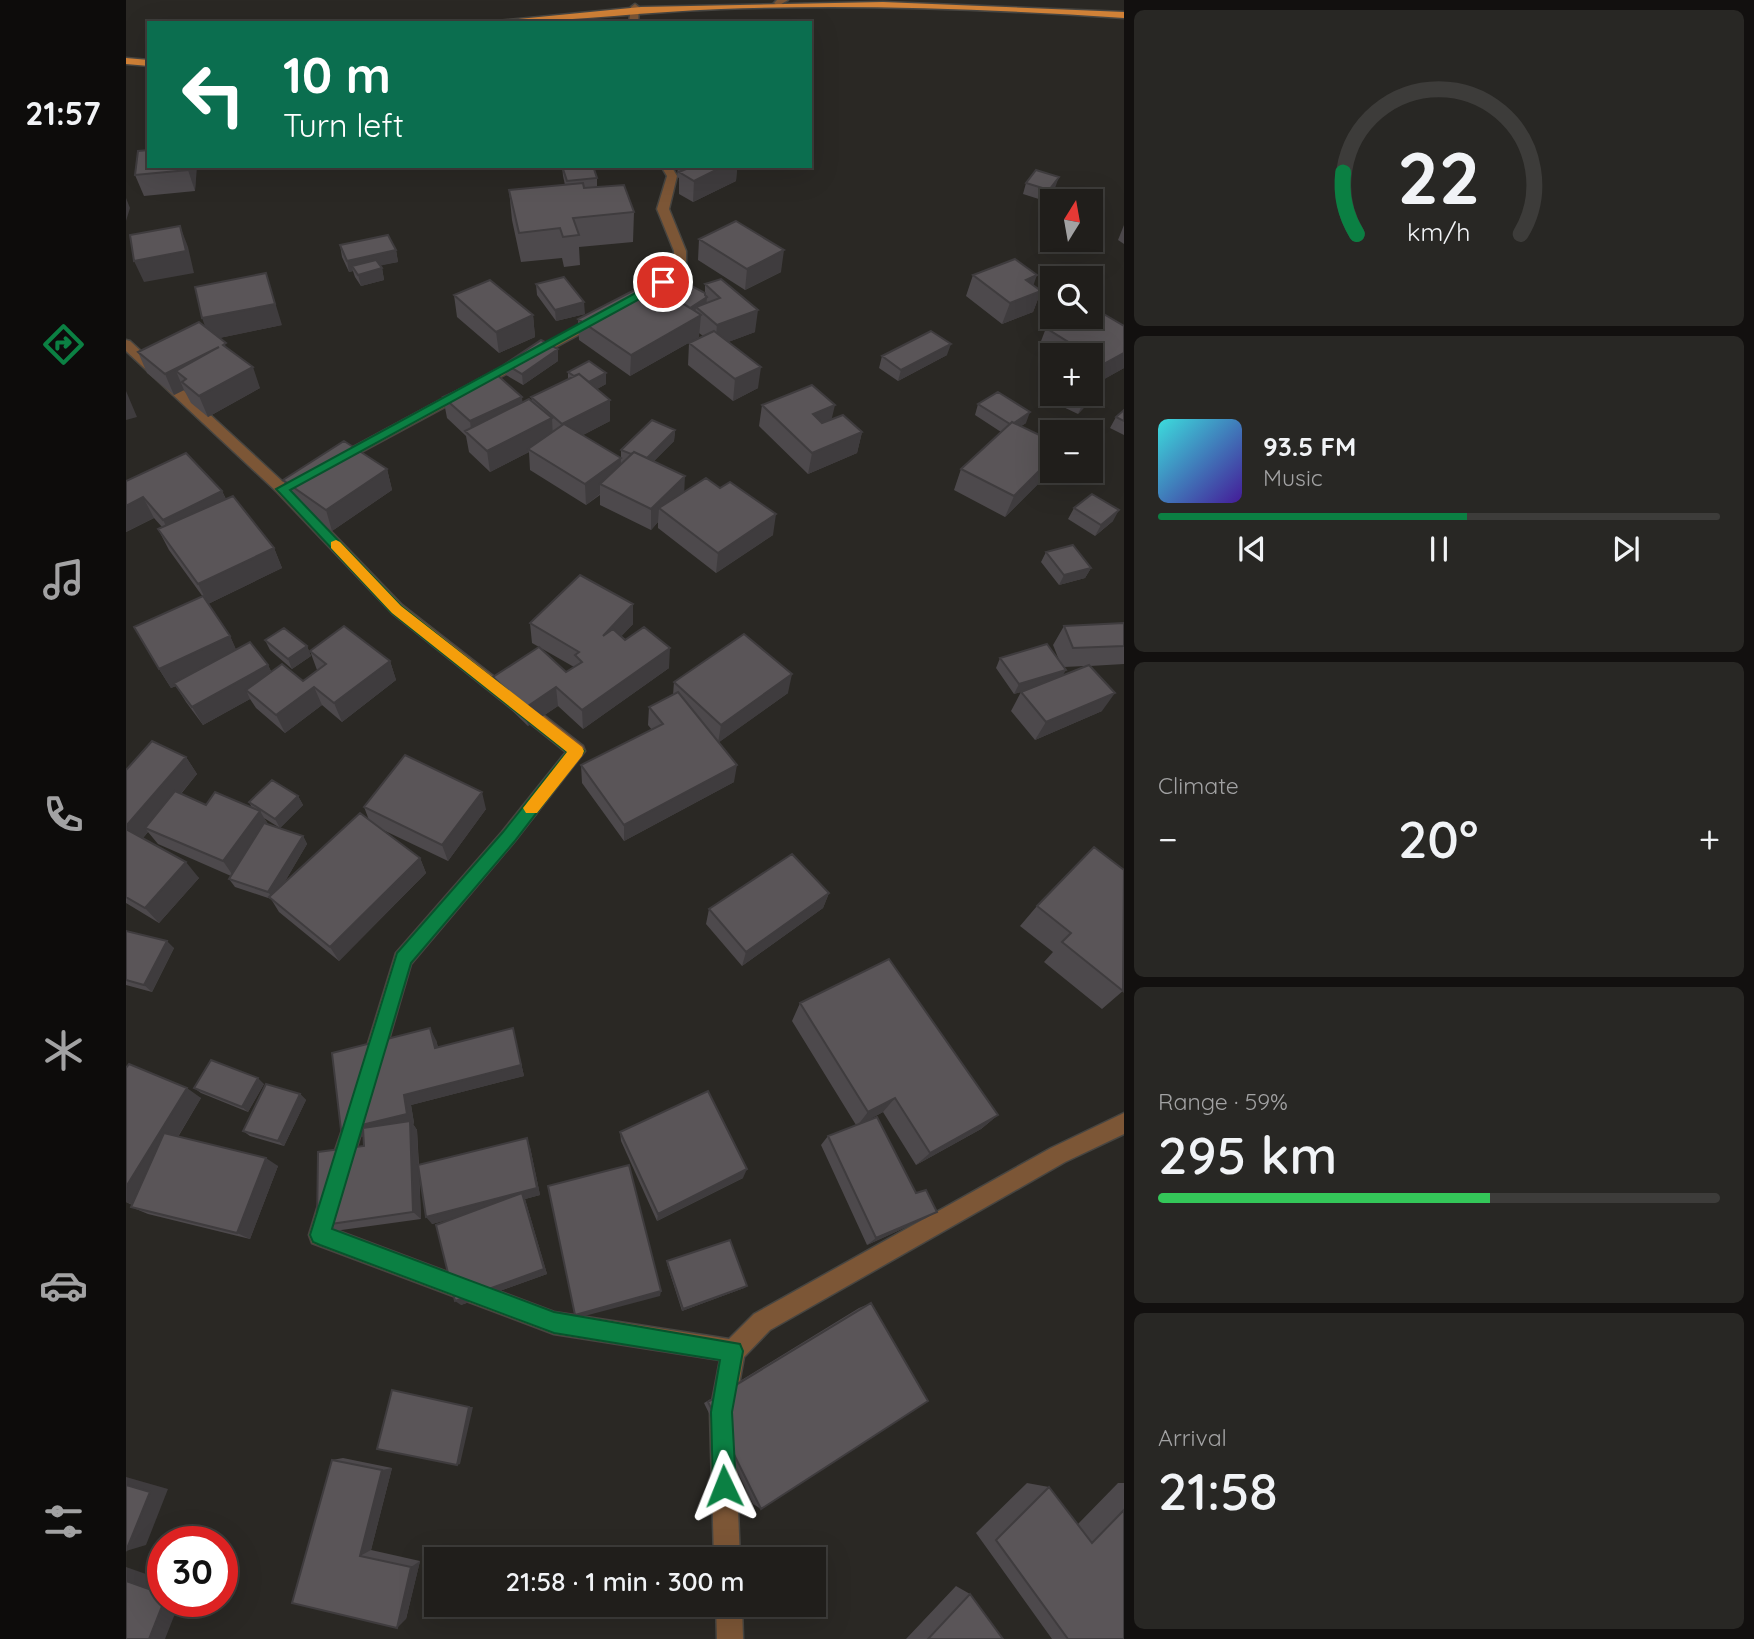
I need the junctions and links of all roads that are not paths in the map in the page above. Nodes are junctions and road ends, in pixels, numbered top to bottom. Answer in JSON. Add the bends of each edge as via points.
{"nodes":[{"id":1,"x":781,"y":1,"type":"edge"},
{"id":2,"x":635,"y":7,"type":"junction"},
{"id":3,"x":1124,"y":15,"type":"edge"},
{"id":4,"x":500,"y":21,"type":"edge"},
{"id":5,"x":633,"y":21,"type":"edge"},
{"id":6,"x":126,"y":61,"type":"edge"},
{"id":7,"x":147,"y":63,"type":"edge"},
{"id":8,"x":667,"y":168,"type":"edge"},
{"id":9,"x":636,"y":298,"type":"edge"},
{"id":10,"x":614,"y":310,"type":"edge"},
{"id":11,"x":126,"y":344,"type":"edge"},
{"id":12,"x":282,"y":489,"type":"junction"},
{"id":13,"x":368,"y":1077,"type":"edge"},
{"id":14,"x":360,"y":1104,"type":"edge"},
{"id":15,"x":1124,"y":1123,"type":"edge"},
{"id":16,"x":733,"y":1351,"type":"junction"},
{"id":17,"x":727,"y":1547,"type":"edge"},
{"id":18,"x":729,"y":1617,"type":"edge"},
{"id":19,"x":730,"y":1639,"type":"edge"}],
"edges":[{"from":1,"to":2,"type":"main road"},
{"from":1,"to":3,"type":"main road","via":[[975,5]]},
{"from":2,"to":4,"type":"main road"},
{"from":2,"to":5,"type":"street"},
{"from":6,"to":7,"type":"main road"},
{"from":8,"to":9,"type":"street","via":[[672,176],[663,209],[680,251],[680,265]]},
{"from":10,"to":12,"type":"street"},
{"from":11,"to":12,"type":"street"},
{"from":12,"to":13,"type":"street","via":[[397,609],[577,751],[403,959]]},
{"from":14,"to":16,"type":"street","via":[[320,1235],[554,1323]]},
{"from":15,"to":16,"type":"street","via":[[1058,1155],[762,1322]]},
{"from":16,"to":17,"type":"street","via":[[722,1412]]},
{"from":18,"to":19,"type":"street"}]}
